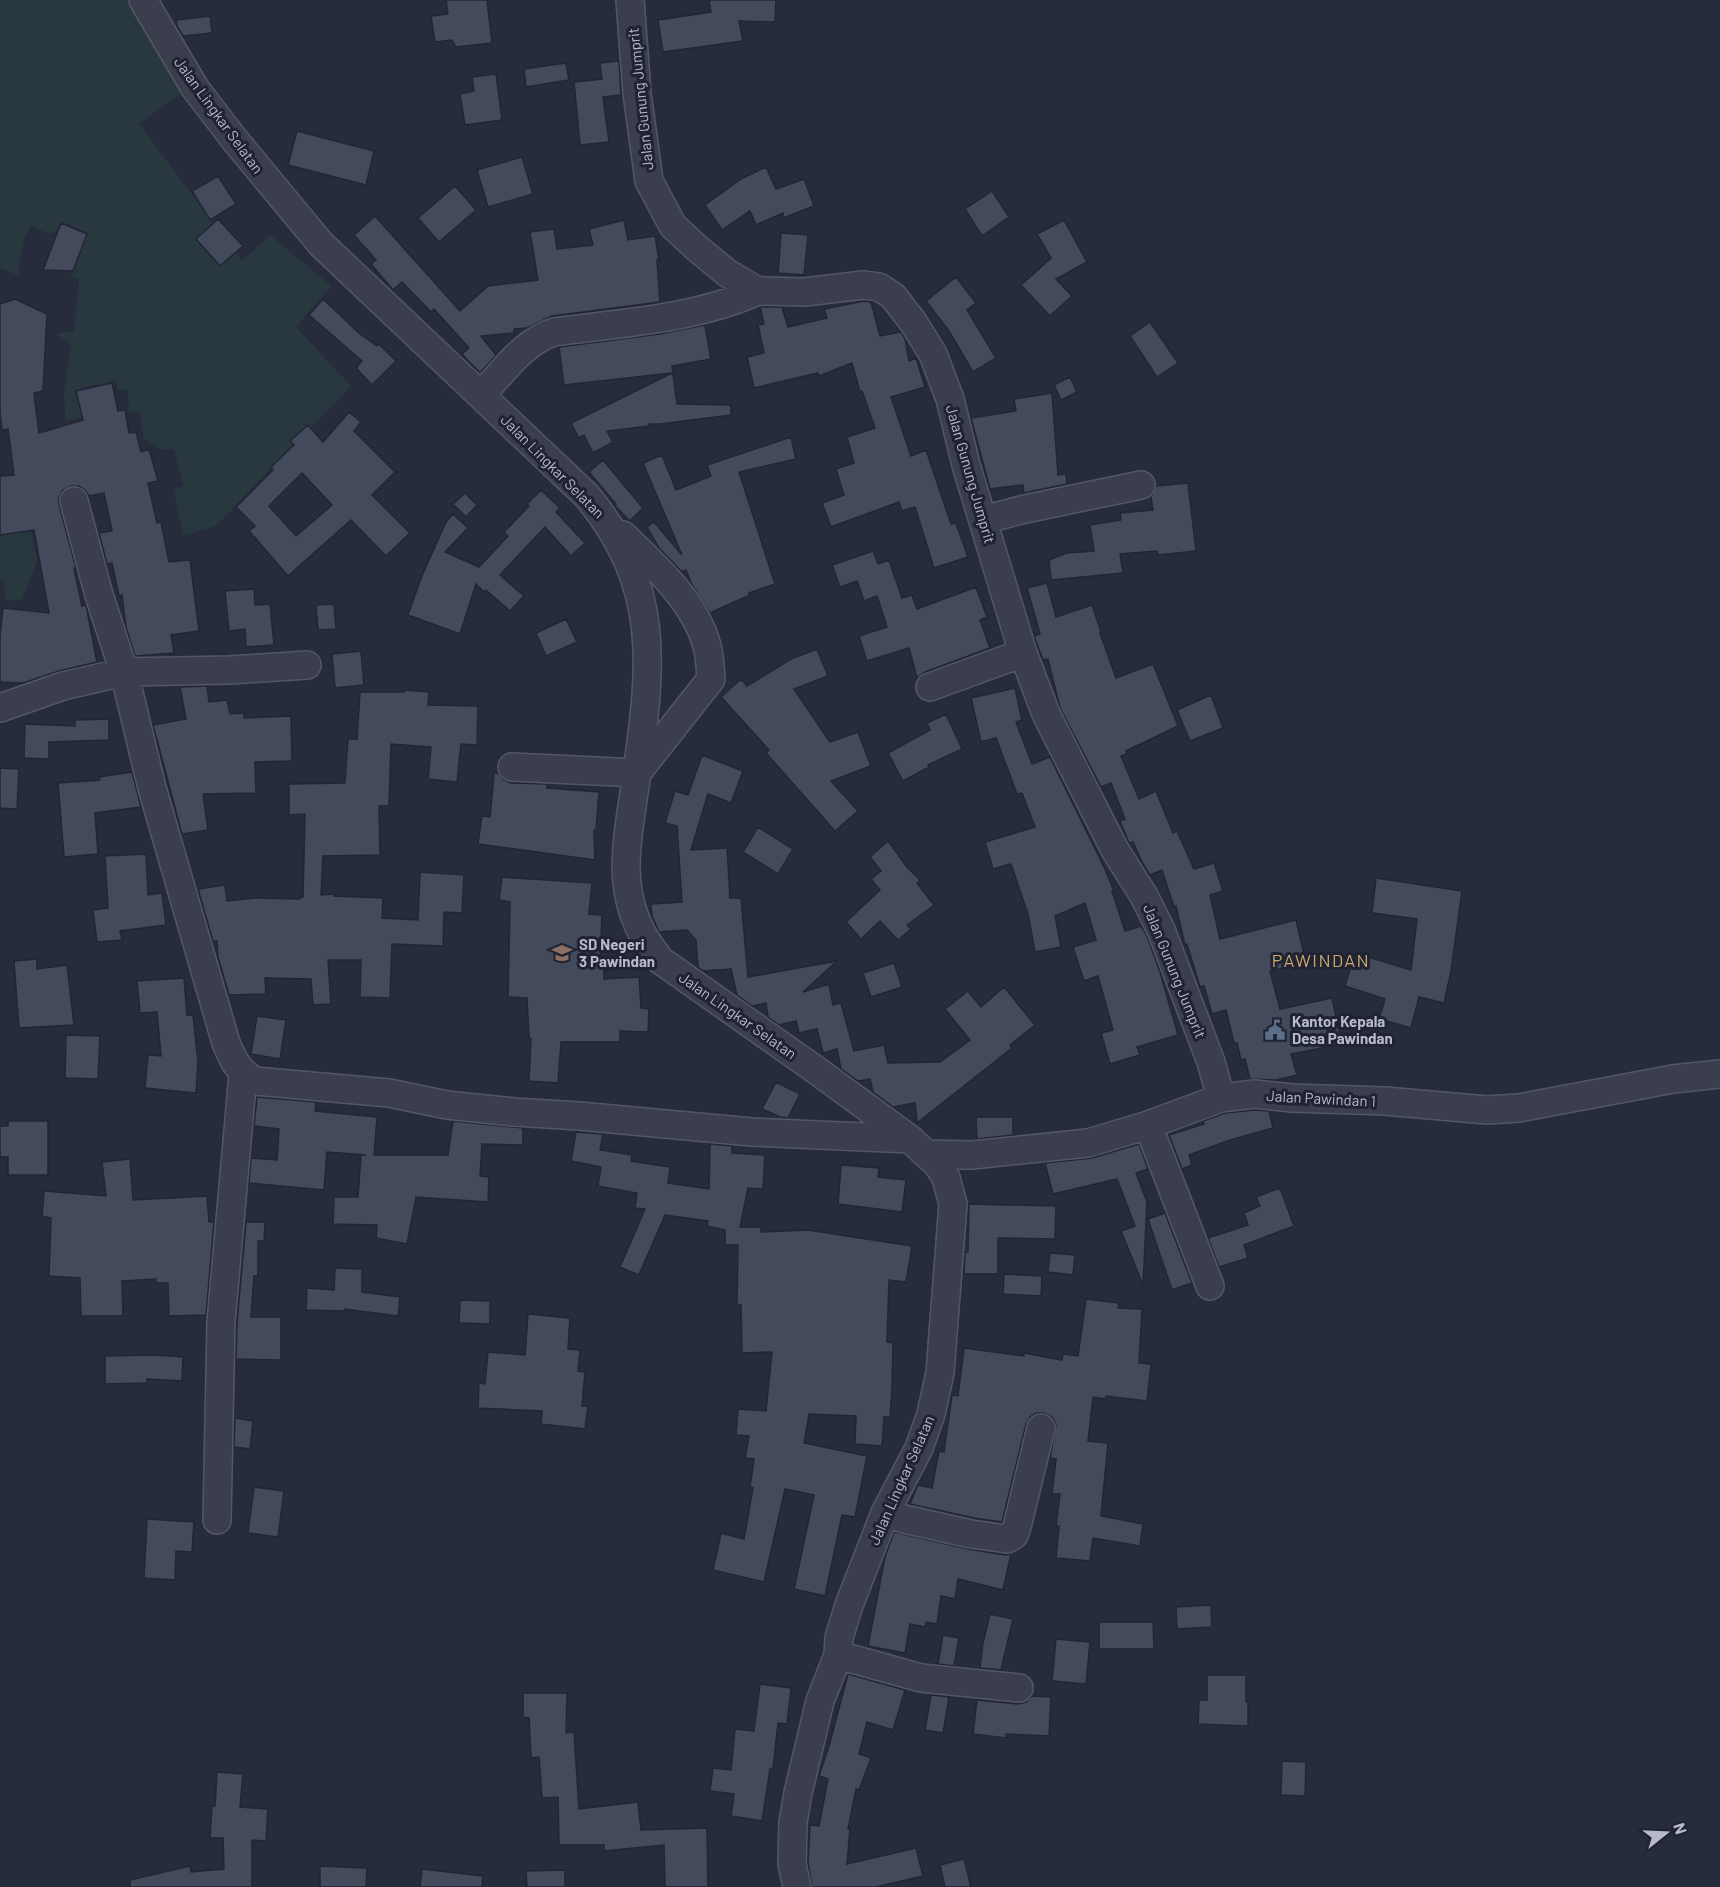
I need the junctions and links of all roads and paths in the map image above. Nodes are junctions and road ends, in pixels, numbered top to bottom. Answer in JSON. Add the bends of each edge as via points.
{"nodes":[{"id":1,"x":143,"y":0,"type":"edge"},
{"id":2,"x":630,"y":0,"type":"edge"},
{"id":3,"x":758,"y":291,"type":"junction"},
{"id":4,"x":481,"y":395,"type":"junction"},
{"id":5,"x":1141,"y":485,"type":"dead end"},
{"id":6,"x":74,"y":501,"type":"dead end"},
{"id":7,"x":606,"y":519,"type":"junction"},
{"id":8,"x":983,"y":520,"type":"junction"},
{"id":9,"x":1023,"y":653,"type":"junction"},
{"id":10,"x":307,"y":665,"type":"dead end"},
{"id":11,"x":124,"y":672,"type":"junction"},
{"id":12,"x":930,"y":687,"type":"dead end"},
{"id":13,"x":0,"y":708,"type":"edge"},
{"id":14,"x":513,"y":767,"type":"dead end"},
{"id":15,"x":637,"y":773,"type":"junction"},
{"id":16,"x":243,"y":1074,"type":"junction"},
{"id":17,"x":1720,"y":1074,"type":"edge"},
{"id":18,"x":1221,"y":1098,"type":"junction"},
{"id":19,"x":1148,"y":1125,"type":"junction"},
{"id":20,"x":918,"y":1147,"type":"junction"},
{"id":21,"x":1210,"y":1286,"type":"dead end"},
{"id":22,"x":1041,"y":1428,"type":"dead end"},
{"id":23,"x":885,"y":1513,"type":"junction"},
{"id":24,"x":217,"y":1520,"type":"dead end"},
{"id":25,"x":838,"y":1655,"type":"junction"},
{"id":26,"x":1019,"y":1688,"type":"dead end"},
{"id":27,"x":797,"y":1887,"type":"edge"}],
"edges":[{"from":1,"to":4,"type":"street","name":"Jalan Lingkar Selatan","via":[[195,88],[321,244]]},
{"from":2,"to":3,"type":"street","name":"Jalan Gunung Jumprit","via":[[649,181],[673,226],[728,273]]},
{"from":3,"to":4,"type":"street","via":[[730,303],[662,318],[539,337]]},
{"from":3,"to":8,"type":"street","name":"Jalan Gunung Jumprit","via":[[804,292],[864,285],[879,286],[893,296],[933,354],[950,399]]},
{"from":4,"to":7,"type":"street","name":"Jalan Lingkar Selatan"},
{"from":5,"to":8,"type":"street"},
{"from":6,"to":11,"type":"street"},
{"from":7,"to":15,"type":"street","name":"Jalan Lingkar Selatan","via":[[623,547],[645,615],[648,673]]},
{"from":7,"to":15,"type":"street","via":[[664,575],[694,615],[707,646],[711,679]]},
{"from":8,"to":9,"type":"street","name":"Jalan Gunung Jumprit"},
{"from":9,"to":12,"type":"street"},
{"from":9,"to":18,"type":"street","name":"Jalan Gunung Jumprit","via":[[1046,714],[1115,850],[1161,930]]},
{"from":10,"to":11,"type":"street"},
{"from":11,"to":13,"type":"street","via":[[63,686]]},
{"from":11,"to":16,"type":"street","via":[[152,788],[226,1043]]},
{"from":14,"to":15,"type":"street"},
{"from":15,"to":20,"type":"street","name":"Jalan Lingkar Selatan","via":[[626,841],[626,874],[632,908],[642,933],[660,960]]},
{"from":16,"to":20,"type":"street","name":"Jalan Pawindan 1","via":[[255,1081],[389,1093],[447,1105]]},
{"from":16,"to":24,"type":"street","via":[[221,1322]]},
{"from":17,"to":18,"type":"street","name":"Jalan Pawindan 1","via":[[1487,1110],[1255,1094]]},
{"from":18,"to":19,"type":"street","name":"Jalan Pawindan 1"},
{"from":19,"to":20,"type":"street","name":"Jalan Pawindan 1","via":[[1088,1143],[972,1155]]},
{"from":19,"to":21,"type":"street"},
{"from":20,"to":23,"type":"street","name":"Jalan Lingkar Selatan","via":[[946,1178],[953,1204],[940,1373],[919,1448]]},
{"from":22,"to":23,"type":"street","via":[[1017,1527],[1007,1539]]},
{"from":23,"to":25,"type":"street","name":"Jalan Lingkar Selatan","via":[[849,1605]]},
{"from":25,"to":26,"type":"street","via":[[921,1678]]},
{"from":25,"to":27,"type":"street","name":"Jalan Lingkar Selatan","via":[[820,1701],[798,1793],[791,1846]]}]}
